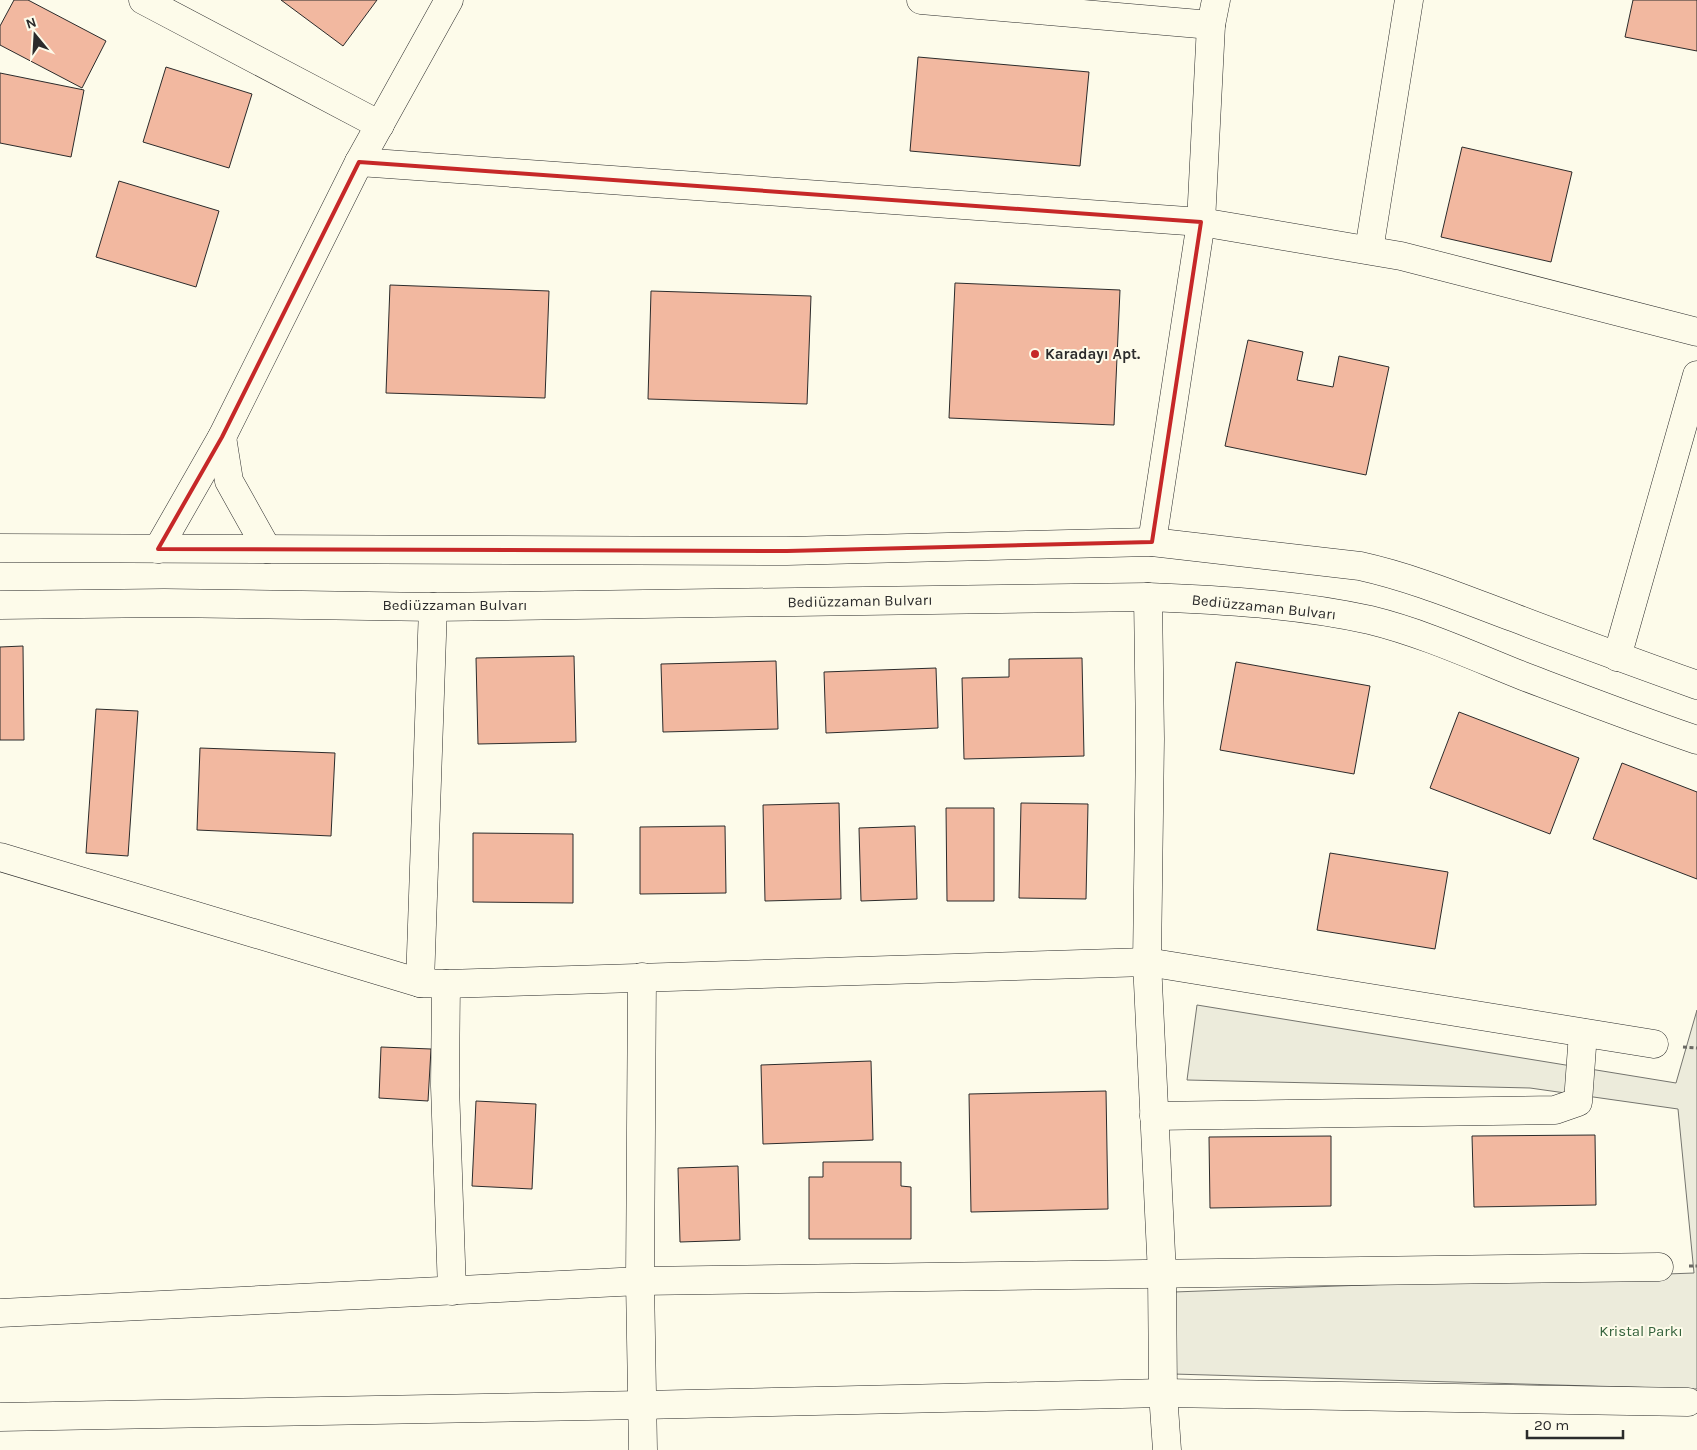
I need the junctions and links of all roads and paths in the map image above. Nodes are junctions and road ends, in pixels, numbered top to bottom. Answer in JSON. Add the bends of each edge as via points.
{"nodes":[{"id":1,"x":143,"y":0,"type":"edge"},
{"id":2,"x":449,"y":0,"type":"edge"},
{"id":3,"x":921,"y":0,"type":"edge"},
{"id":4,"x":1409,"y":0,"type":"edge"},
{"id":5,"x":1213,"y":13,"type":"edge"},
{"id":6,"x":380,"y":125,"type":"junction"},
{"id":7,"x":359,"y":162,"type":"junction"},
{"id":8,"x":1201,"y":222,"type":"junction"},
{"id":9,"x":1369,"y":250,"type":"junction"},
{"id":10,"x":1697,"y":332,"type":"edge"},
{"id":11,"x":1697,"y":375,"type":"edge"},
{"id":12,"x":222,"y":437,"type":"junction"},
{"id":13,"x":1152,"y":542,"type":"junction"},
{"id":14,"x":0,"y":548,"type":"edge"},
{"id":15,"x":158,"y":549,"type":"junction"},
{"id":16,"x":266,"y":549,"type":"junction"},
{"id":17,"x":1148,"y":597,"type":"junction"},
{"id":18,"x":0,"y":604,"type":"edge"},
{"id":19,"x":433,"y":606,"type":"junction"},
{"id":20,"x":1617,"y":657,"type":"junction"},
{"id":21,"x":1697,"y":685,"type":"edge"},
{"id":22,"x":1697,"y":740,"type":"edge"},
{"id":23,"x":0,"y":857,"type":"edge"},
{"id":24,"x":1147,"y":962,"type":"junction"},
{"id":25,"x":642,"y":977,"type":"junction"},
{"id":26,"x":433,"y":984,"type":"junction"},
{"id":27,"x":1583,"y":1032,"type":"junction"},
{"id":28,"x":1654,"y":1044,"type":"dead end"},
{"id":29,"x":1154,"y":1116,"type":"junction"},
{"id":30,"x":1659,"y":1267,"type":"dead end"},
{"id":31,"x":1162,"y":1274,"type":"junction"},
{"id":32,"x":640,"y":1281,"type":"junction"},
{"id":33,"x":452,"y":1291,"type":"junction"},
{"id":34,"x":0,"y":1313,"type":"edge"},
{"id":35,"x":1163,"y":1393,"type":"junction"},
{"id":36,"x":1688,"y":1402,"type":"dead end"},
{"id":37,"x":642,"y":1406,"type":"junction"},
{"id":38,"x":0,"y":1417,"type":"edge"},
{"id":39,"x":643,"y":1450,"type":"edge"},
{"id":40,"x":1167,"y":1450,"type":"edge"}],
"edges":[{"from":1,"to":6,"type":"street"},
{"from":2,"to":6,"type":"street"},
{"from":3,"to":5,"type":"street"},
{"from":4,"to":9,"type":"street"},
{"from":5,"to":8,"type":"street"},
{"from":6,"to":7,"type":"street"},
{"from":7,"to":8,"type":"street"},
{"from":7,"to":12,"type":"street"},
{"from":8,"to":9,"type":"street"},
{"from":8,"to":13,"type":"street"},
{"from":9,"to":10,"type":"street"},
{"from":11,"to":20,"type":"street"},
{"from":12,"to":15,"type":"street"},
{"from":12,"to":16,"type":"street","via":[[229,481]]},
{"from":13,"to":16,"type":"street","via":[[788,551]]},
{"from":13,"to":20,"type":"street","via":[[1382,571]]},
{"from":14,"to":15,"type":"street"},
{"from":15,"to":16,"type":"street"},
{"from":17,"to":19,"type":"street","name":"Bediüzzaman Bulvarı"},
{"from":17,"to":22,"type":"street","name":"Bediüzzaman Bulvarı","via":[[1320,610],[1372,621],[1432,640],[1601,707]]},
{"from":17,"to":24,"type":"street"},
{"from":18,"to":19,"type":"street","name":"Bediüzzaman Bulvarı"},
{"from":19,"to":26,"type":"street"},
{"from":20,"to":21,"type":"street"},
{"from":23,"to":26,"type":"street"},
{"from":24,"to":25,"type":"street"},
{"from":24,"to":27,"type":"street"},
{"from":24,"to":29,"type":"street"},
{"from":25,"to":26,"type":"street"},
{"from":25,"to":32,"type":"street"},
{"from":26,"to":33,"type":"street","via":[[444,1086]]},
{"from":27,"to":28,"type":"street"},
{"from":27,"to":29,"type":"street","via":[[1578,1102],[1555,1110]]},
{"from":29,"to":31,"type":"street"},
{"from":30,"to":31,"type":"street"},
{"from":31,"to":32,"type":"street"},
{"from":31,"to":35,"type":"street"},
{"from":32,"to":33,"type":"street"},
{"from":32,"to":37,"type":"street"},
{"from":33,"to":34,"type":"street"},
{"from":35,"to":36,"type":"street"},
{"from":35,"to":37,"type":"street"},
{"from":35,"to":40,"type":"street"},
{"from":37,"to":38,"type":"street"},
{"from":37,"to":39,"type":"street"}]}
